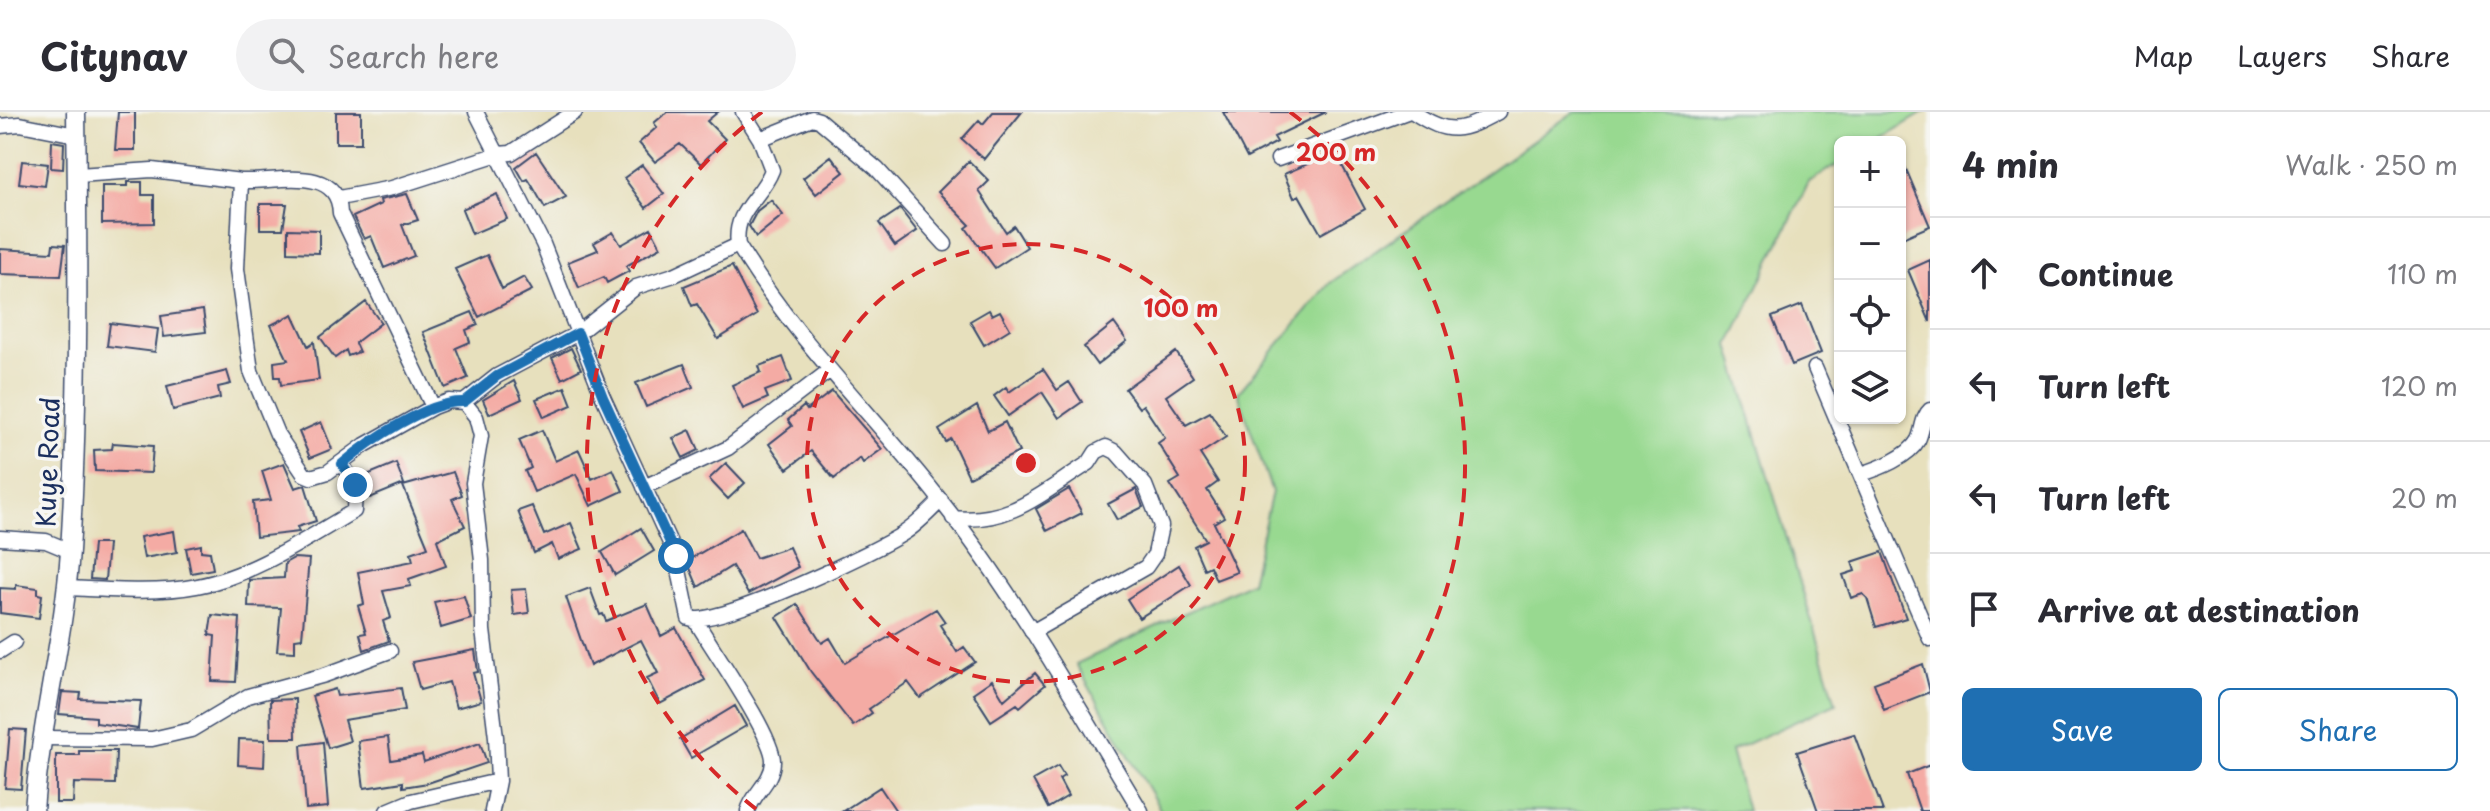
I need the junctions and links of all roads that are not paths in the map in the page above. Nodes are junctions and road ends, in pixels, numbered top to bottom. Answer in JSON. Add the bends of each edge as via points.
{"nodes":[{"id":1,"x":76,"y":112,"type":"edge"},
{"id":2,"x":476,"y":112,"type":"edge"},
{"id":3,"x":575,"y":112,"type":"edge"},
{"id":4,"x":743,"y":112,"type":"edge"},
{"id":5,"x":1410,"y":112,"type":"edge"},
{"id":6,"x":1498,"y":112,"type":"edge"},
{"id":7,"x":0,"y":126,"type":"edge"},
{"id":8,"x":76,"y":135,"type":"junction"},
{"id":9,"x":760,"y":139,"type":"junction"},
{"id":10,"x":498,"y":154,"type":"junction"},
{"id":11,"x":1278,"y":159,"type":"dead end"},
{"id":12,"x":78,"y":175,"type":"junction"},
{"id":13,"x":241,"y":181,"type":"junction"},
{"id":14,"x":339,"y":198,"type":"junction"},
{"id":15,"x":945,"y":244,"type":"dead end"},
{"id":16,"x":738,"y":245,"type":"junction"},
{"id":17,"x":578,"y":333,"type":"junction"},
{"id":18,"x":1815,"y":368,"type":"dead end"},
{"id":19,"x":830,"y":370,"type":"junction"},
{"id":20,"x":464,"y":402,"type":"junction"},
{"id":21,"x":433,"y":407,"type":"junction"},
{"id":22,"x":1930,"y":410,"type":"edge"},
{"id":23,"x":342,"y":464,"type":"junction"},
{"id":24,"x":1861,"y":474,"type":"junction"},
{"id":25,"x":644,"y":487,"type":"junction"},
{"id":26,"x":941,"y":500,"type":"junction"},
{"id":27,"x":953,"y":518,"type":"junction"},
{"id":28,"x":0,"y":538,"type":"edge"},
{"id":29,"x":70,"y":551,"type":"junction"},
{"id":30,"x":67,"y":588,"type":"junction"},
{"id":31,"x":696,"y":621,"type":"junction"},
{"id":32,"x":1032,"y":632,"type":"junction"},
{"id":33,"x":1930,"y":639,"type":"edge"},
{"id":34,"x":14,"y":642,"type":"dead end"},
{"id":35,"x":0,"y":651,"type":"edge"},
{"id":36,"x":390,"y":651,"type":"dead end"},
{"id":37,"x":41,"y":738,"type":"junction"},
{"id":38,"x":498,"y":781,"type":"junction"},
{"id":39,"x":34,"y":811,"type":"edge"},
{"id":40,"x":387,"y":811,"type":"edge"},
{"id":41,"x":492,"y":811,"type":"edge"},
{"id":42,"x":748,"y":811,"type":"edge"},
{"id":43,"x":1141,"y":811,"type":"edge"}],
"edges":[{"from":1,"to":8,"type":"street","name":"Kuye Road"},
{"from":2,"to":10,"type":"street"},
{"from":3,"to":10,"type":"street","via":[[511,153]]},
{"from":4,"to":9,"type":"street"},
{"from":5,"to":6,"type":"street","via":[[1437,128],[1458,130]]},
{"from":5,"to":11,"type":"street"},
{"from":7,"to":8,"type":"street","via":[[20,124]]},
{"from":8,"to":12,"type":"street","name":"Kuye Road"},
{"from":9,"to":15,"type":"street","via":[[812,118],[819,120],[877,169]]},
{"from":9,"to":16,"type":"street","via":[[772,170],[740,216]]},
{"from":10,"to":14,"type":"street","via":[[392,188]]},
{"from":10,"to":17,"type":"street","via":[[543,244]]},
{"from":12,"to":13,"type":"street","via":[[152,170]]},
{"from":12,"to":29,"type":"street","name":"Kuye Road"},
{"from":13,"to":14,"type":"street","via":[[271,177],[318,182],[328,184]]},
{"from":13,"to":23,"type":"street","via":[[238,289],[255,383],[277,434],[304,474],[321,475]]},
{"from":14,"to":21,"type":"street","via":[[340,213]]},
{"from":16,"to":17,"type":"street","via":[[636,287]]},
{"from":16,"to":19,"type":"street"},
{"from":17,"to":20,"type":"street","via":[[497,376]]},
{"from":17,"to":25,"type":"street"},
{"from":18,"to":24,"type":"street"},
{"from":19,"to":25,"type":"street","via":[[728,448]]},
{"from":19,"to":26,"type":"street"},
{"from":20,"to":21,"type":"street"},
{"from":20,"to":38,"type":"street","via":[[476,417],[481,436],[473,483]]},
{"from":21,"to":23,"type":"street"},
{"from":22,"to":24,"type":"street","via":[[1911,448]]},
{"from":23,"to":30,"type":"street","via":[[355,485],[354,511],[260,562],[180,589]]},
{"from":24,"to":33,"type":"street"},
{"from":25,"to":31,"type":"street","via":[[676,556],[689,618]]},
{"from":26,"to":27,"type":"street"},
{"from":26,"to":31,"type":"street","via":[[904,534],[767,599]]},
{"from":27,"to":32,"type":"street"},
{"from":27,"to":32,"type":"street","via":[[976,520],[1010,513],[1106,447],[1145,485],[1161,526],[1146,567]]},
{"from":28,"to":29,"type":"street","via":[[46,541]]},
{"from":29,"to":30,"type":"street","name":"Kuye Road"},
{"from":30,"to":37,"type":"street","name":"Kuye Road"},
{"from":31,"to":42,"type":"street","via":[[767,737],[774,760]]},
{"from":32,"to":43,"type":"street"},
{"from":34,"to":35,"type":"street"},
{"from":36,"to":37,"type":"street","via":[[248,696],[182,732],[152,739]]},
{"from":37,"to":39,"type":"street","name":"Kuye Road"},
{"from":38,"to":40,"type":"street"},
{"from":38,"to":41,"type":"street"}]}
